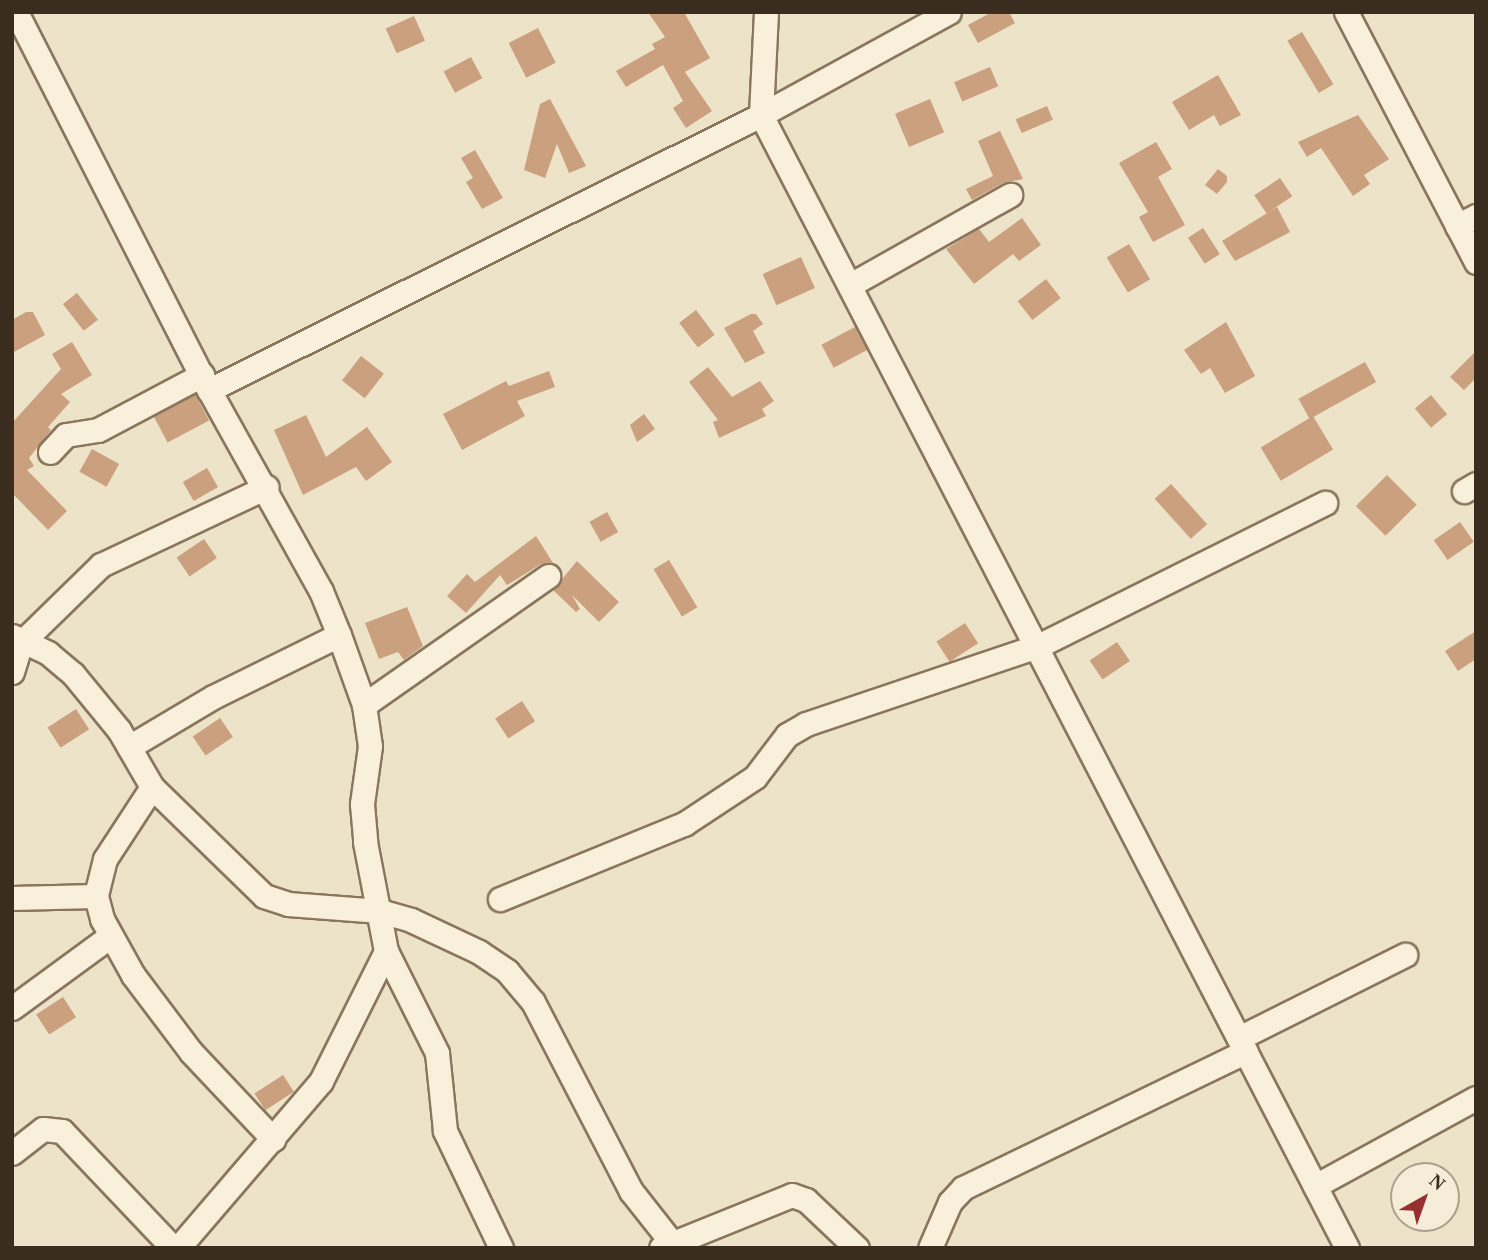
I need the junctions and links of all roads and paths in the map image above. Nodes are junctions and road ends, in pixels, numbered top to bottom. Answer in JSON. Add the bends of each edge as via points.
{"nodes":[{"id":1,"x":16,"y":12,"type":"edge"},
{"id":2,"x":766,"y":12,"type":"edge"},
{"id":3,"x":949,"y":12,"type":"edge"},
{"id":4,"x":1346,"y":12,"type":"edge"},
{"id":5,"x":761,"y":115,"type":"junction"},
{"id":6,"x":1010,"y":195,"type":"dead end"},
{"id":7,"x":1466,"y":221,"type":"edge"},
{"id":8,"x":1476,"y":262,"type":"edge"},
{"id":9,"x":850,"y":285,"type":"junction"},
{"id":10,"x":206,"y":383,"type":"junction"},
{"id":11,"x":50,"y":452,"type":"dead end"},
{"id":12,"x":267,"y":487,"type":"junction"},
{"id":13,"x":1325,"y":503,"type":"dead end"},
{"id":14,"x":548,"y":576,"type":"dead end"},
{"id":15,"x":339,"y":635,"type":"junction"},
{"id":16,"x":17,"y":640,"type":"edge"},
{"id":17,"x":1038,"y":646,"type":"junction"},
{"id":18,"x":12,"y":672,"type":"edge"},
{"id":19,"x":364,"y":705,"type":"junction"},
{"id":20,"x":129,"y":747,"type":"junction"},
{"id":21,"x":152,"y":787,"type":"junction"},
{"id":22,"x":96,"y":896,"type":"junction"},
{"id":23,"x":12,"y":898,"type":"edge"},
{"id":24,"x":500,"y":898,"type":"dead end"},
{"id":25,"x":380,"y":911,"type":"junction"},
{"id":26,"x":109,"y":937,"type":"junction"},
{"id":27,"x":386,"y":951,"type":"junction"},
{"id":28,"x":1405,"y":954,"type":"dead end"},
{"id":29,"x":12,"y":1008,"type":"edge"},
{"id":30,"x":1243,"y":1045,"type":"junction"},
{"id":31,"x":1476,"y":1098,"type":"edge"},
{"id":32,"x":273,"y":1139,"type":"junction"},
{"id":33,"x":12,"y":1153,"type":"edge"},
{"id":34,"x":1315,"y":1186,"type":"junction"},
{"id":35,"x":669,"y":1246,"type":"edge"},
{"id":36,"x":173,"y":1248,"type":"edge"},
{"id":37,"x":178,"y":1248,"type":"edge"},
{"id":38,"x":501,"y":1248,"type":"edge"},
{"id":39,"x":857,"y":1248,"type":"edge"},
{"id":40,"x":930,"y":1248,"type":"edge"},
{"id":41,"x":1347,"y":1248,"type":"edge"}],
"edges":[{"from":1,"to":10,"type":"street"},
{"from":2,"to":5,"type":"street"},
{"from":3,"to":5,"type":"street"},
{"from":4,"to":7,"type":"street"},
{"from":5,"to":9,"type":"street"},
{"from":5,"to":10,"type":"street"},
{"from":6,"to":9,"type":"street"},
{"from":7,"to":8,"type":"street"},
{"from":9,"to":17,"type":"street"},
{"from":10,"to":11,"type":"street","via":[[98,430],[66,435]]},
{"from":10,"to":12,"type":"street"},
{"from":12,"to":15,"type":"street"},
{"from":12,"to":16,"type":"street","via":[[101,565]]},
{"from":13,"to":17,"type":"street"},
{"from":14,"to":19,"type":"street"},
{"from":15,"to":19,"type":"street"},
{"from":15,"to":20,"type":"street","via":[[213,697]]},
{"from":16,"to":18,"type":"street"},
{"from":16,"to":20,"type":"street","via":[[48,653],[73,674]]},
{"from":17,"to":24,"type":"street","via":[[806,724],[788,735],[755,777],[684,824]]},
{"from":17,"to":30,"type":"street"},
{"from":19,"to":25,"type":"street","via":[[370,746],[362,804]]},
{"from":20,"to":21,"type":"street"},
{"from":21,"to":22,"type":"street","via":[[105,859]]},
{"from":21,"to":25,"type":"street","via":[[264,896],[288,904]]},
{"from":22,"to":23,"type":"street"},
{"from":22,"to":26,"type":"street"},
{"from":25,"to":27,"type":"street"},
{"from":25,"to":35,"type":"street","via":[[467,946],[507,971],[533,1002],[631,1191]]},
{"from":26,"to":29,"type":"street"},
{"from":26,"to":32,"type":"street","via":[[191,1052]]},
{"from":27,"to":32,"type":"street","via":[[321,1081]]},
{"from":27,"to":38,"type":"street","via":[[433,1043],[445,1131]]},
{"from":28,"to":30,"type":"street"},
{"from":30,"to":34,"type":"street"},
{"from":30,"to":40,"type":"street","via":[[963,1188],[950,1202]]},
{"from":31,"to":34,"type":"street"},
{"from":32,"to":37,"type":"street"},
{"from":33,"to":36,"type":"street","via":[[43,1129],[62,1131]]},
{"from":34,"to":41,"type":"street"},
{"from":35,"to":39,"type":"street","via":[[792,1195],[806,1200]]}]}
